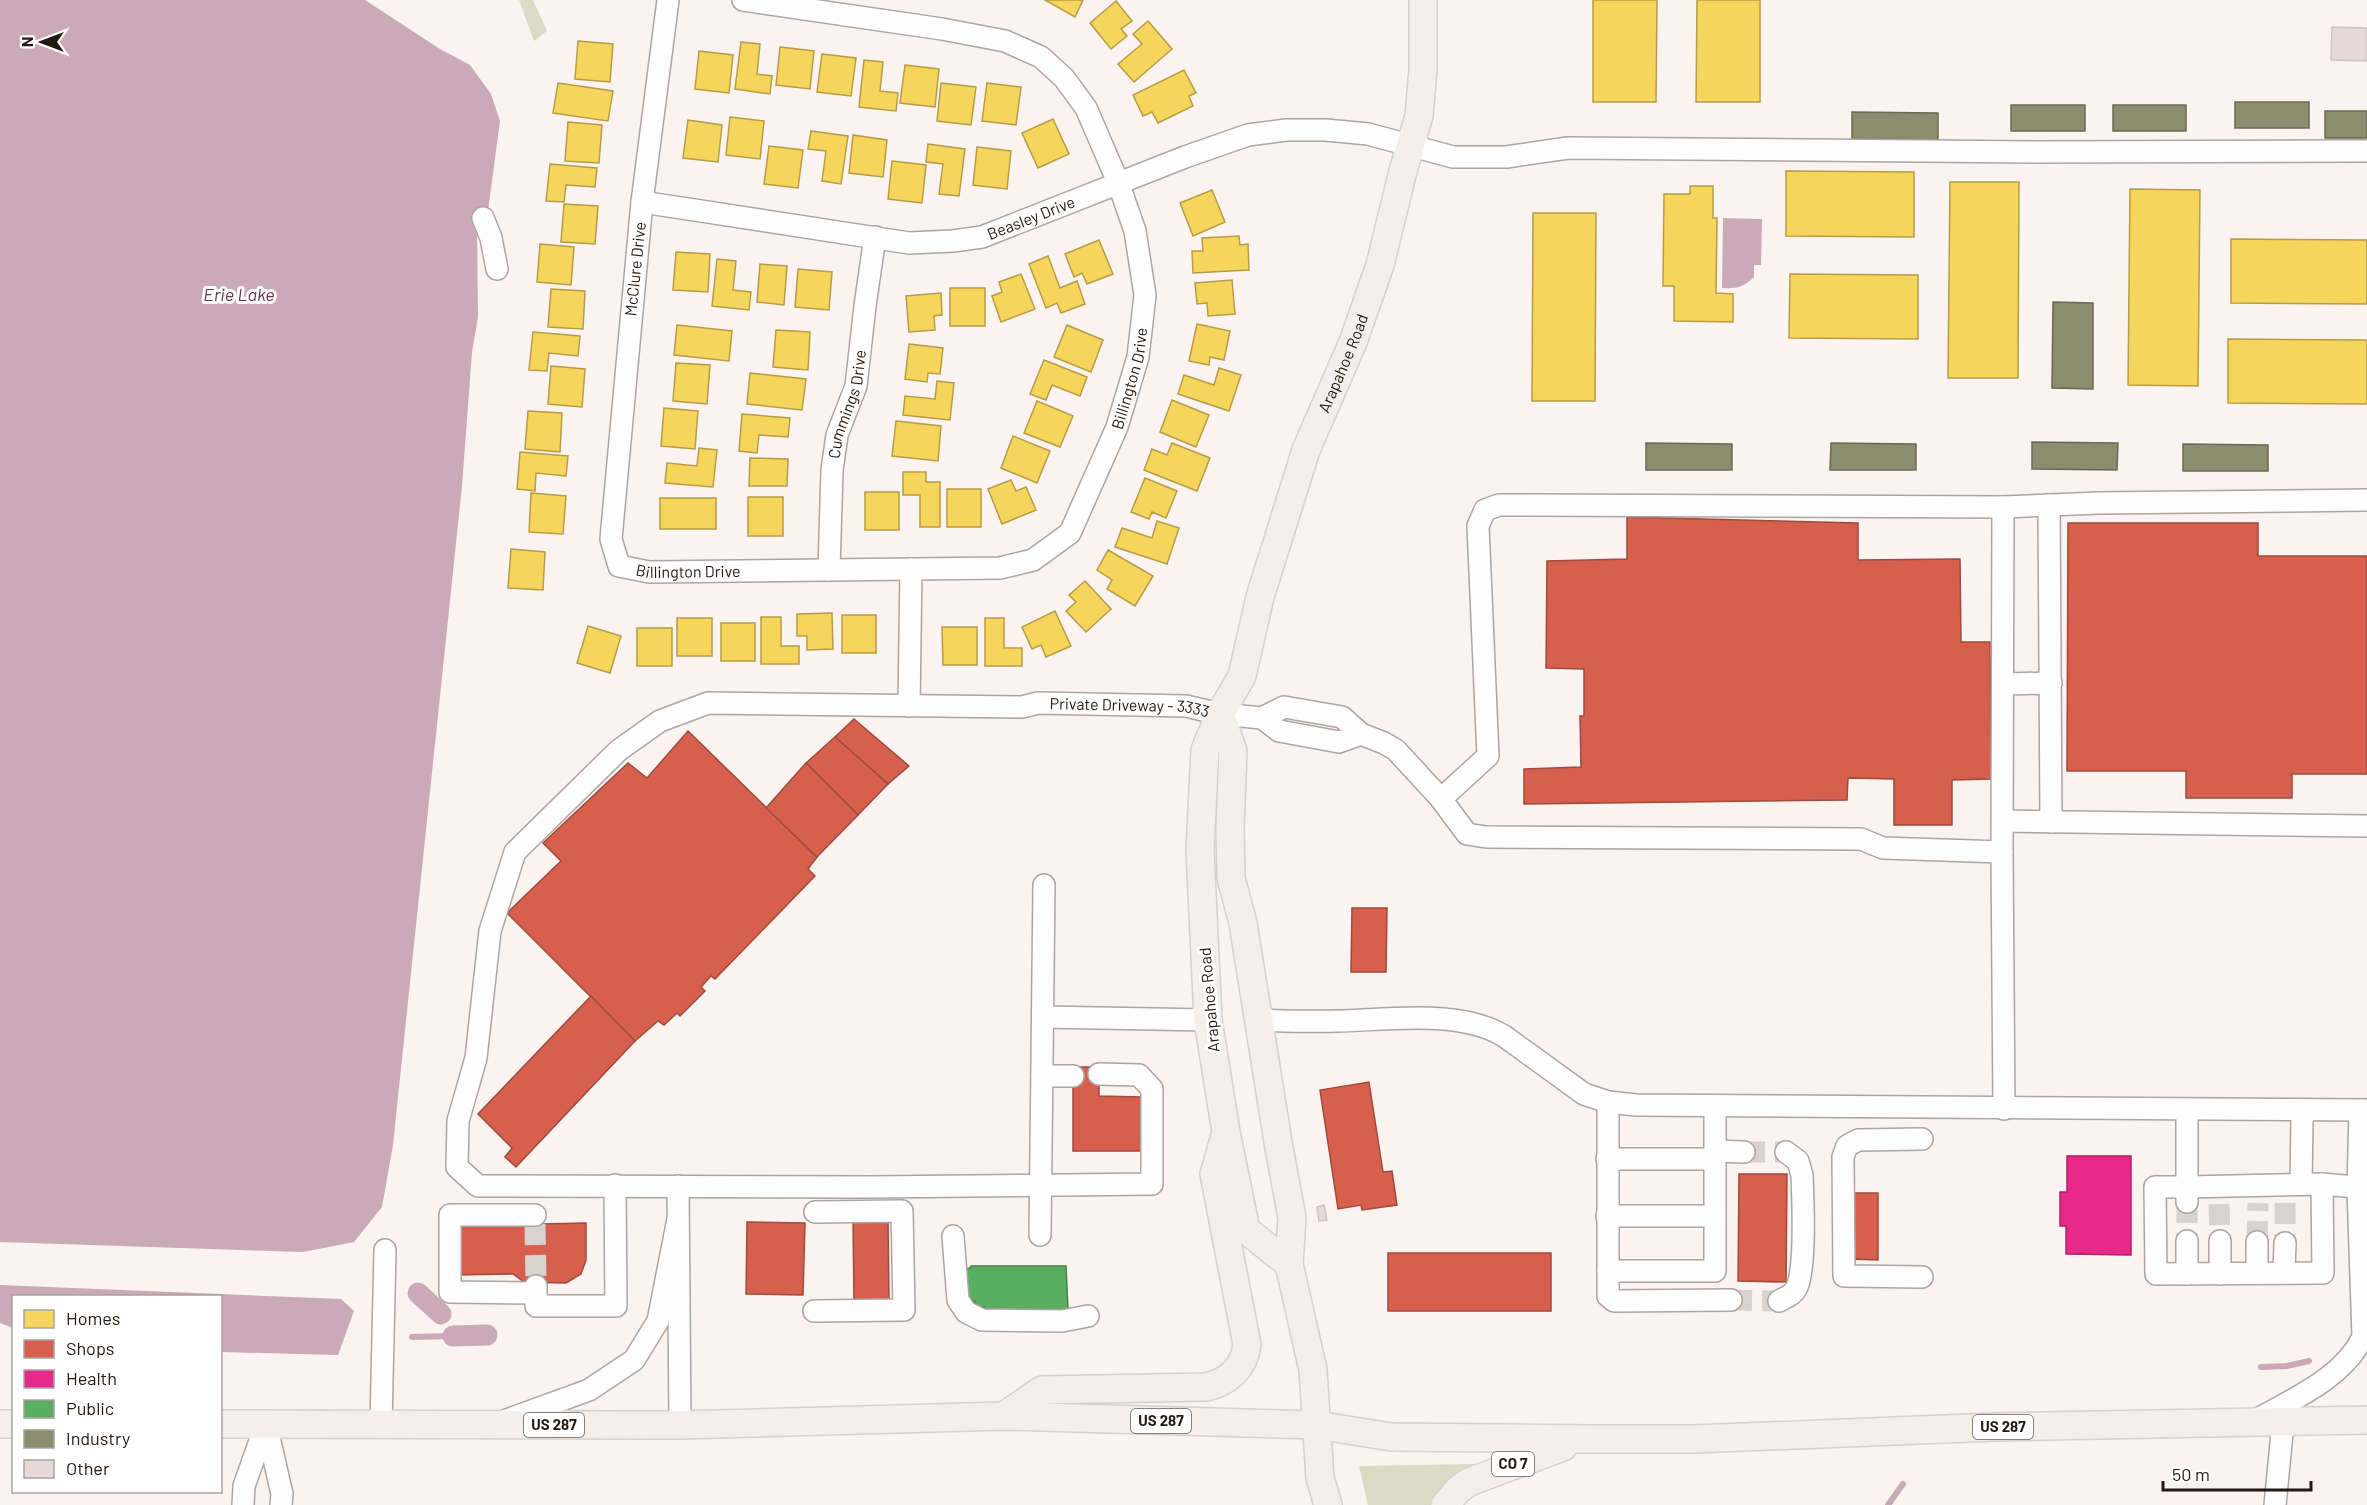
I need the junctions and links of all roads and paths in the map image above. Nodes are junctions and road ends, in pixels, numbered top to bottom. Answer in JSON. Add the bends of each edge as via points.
{"nodes":[{"id":1,"x":668,"y":0,"type":"edge"},
{"id":2,"x":743,"y":0,"type":"edge"},
{"id":3,"x":1423,"y":0,"type":"edge"},
{"id":4,"x":1410,"y":146,"type":"junction"},
{"id":5,"x":2367,"y":151,"type":"edge"},
{"id":6,"x":1118,"y":182,"type":"junction"},
{"id":7,"x":642,"y":202,"type":"junction"},
{"id":8,"x":483,"y":218,"type":"dead end"},
{"id":9,"x":875,"y":237,"type":"junction"},
{"id":10,"x":497,"y":269,"type":"dead end"},
{"id":11,"x":2367,"y":500,"type":"edge"},
{"id":12,"x":2049,"y":505,"type":"junction"},
{"id":13,"x":2003,"y":507,"type":"junction"},
{"id":14,"x":611,"y":539,"type":"joint"},
{"id":15,"x":911,"y":569,"type":"junction"},
{"id":16,"x":829,"y":570,"type":"junction"},
{"id":17,"x":2051,"y":683,"type":"junction"},
{"id":18,"x":2003,"y":684,"type":"junction"},
{"id":19,"x":909,"y":706,"type":"junction"},
{"id":20,"x":1220,"y":714,"type":"junction"},
{"id":21,"x":1441,"y":799,"type":"junction"},
{"id":22,"x":2003,"y":821,"type":"junction"},
{"id":23,"x":2051,"y":822,"type":"junction"},
{"id":24,"x":2367,"y":826,"type":"edge"},
{"id":25,"x":2002,"y":852,"type":"junction"},
{"id":26,"x":1044,"y":885,"type":"dead end"},
{"id":27,"x":1042,"y":1017,"type":"junction"},
{"id":28,"x":1208,"y":1020,"type":"junction"},
{"id":29,"x":1259,"y":1020,"type":"junction"},
{"id":30,"x":1100,"y":1074,"type":"dead end"},
{"id":31,"x":1042,"y":1076,"type":"junction"},
{"id":32,"x":1073,"y":1076,"type":"dead end"},
{"id":33,"x":1608,"y":1102,"type":"junction"},
{"id":34,"x":1715,"y":1106,"type":"junction"},
{"id":35,"x":2004,"y":1109,"type":"junction"},
{"id":36,"x":2187,"y":1109,"type":"junction"},
{"id":37,"x":2306,"y":1110,"type":"junction"},
{"id":38,"x":2363,"y":1110,"type":"edge"},
{"id":39,"x":1226,"y":1132,"type":"junction"},
{"id":40,"x":1922,"y":1139,"type":"dead end"},
{"id":41,"x":1744,"y":1152,"type":"tunnel mouth"},
{"id":42,"x":1786,"y":1152,"type":"dead end"},
{"id":43,"x":1715,"y":1155,"type":"junction"},
{"id":44,"x":1607,"y":1159,"type":"junction"},
{"id":45,"x":2322,"y":1184,"type":"junction"},
{"id":46,"x":615,"y":1185,"type":"junction"},
{"id":47,"x":535,"y":1186,"type":"junction"},
{"id":48,"x":678,"y":1186,"type":"junction"},
{"id":49,"x":1041,"y":1186,"type":"junction"},
{"id":50,"x":2363,"y":1188,"type":"edge"},
{"id":51,"x":2290,"y":1191,"type":"junction"},
{"id":52,"x":2187,"y":1194,"type":"junction"},
{"id":53,"x":815,"y":1212,"type":"dead end"},
{"id":54,"x":1607,"y":1216,"type":"junction"},
{"id":55,"x":1715,"y":1216,"type":"junction"},
{"id":56,"x":678,"y":1220,"type":"junction"},
{"id":57,"x":1040,"y":1235,"type":"dead end"},
{"id":58,"x":953,"y":1236,"type":"dead end"},
{"id":59,"x":2187,"y":1241,"type":"tunnel mouth"},
{"id":60,"x":2220,"y":1241,"type":"tunnel mouth"},
{"id":61,"x":2257,"y":1242,"type":"tunnel mouth"},
{"id":62,"x":2285,"y":1243,"type":"tunnel mouth"},
{"id":63,"x":385,"y":1250,"type":"dead end"},
{"id":64,"x":1289,"y":1264,"type":"junction"},
{"id":65,"x":1608,"y":1271,"type":"junction"},
{"id":66,"x":2256,"y":1273,"type":"junction"},
{"id":67,"x":2284,"y":1273,"type":"junction"},
{"id":68,"x":2187,"y":1274,"type":"junction"},
{"id":69,"x":2220,"y":1274,"type":"junction"},
{"id":70,"x":1922,"y":1277,"type":"dead end"},
{"id":71,"x":1731,"y":1300,"type":"tunnel mouth"},
{"id":72,"x":1779,"y":1301,"type":"dead end"},
{"id":73,"x":814,"y":1311,"type":"dead end"},
{"id":74,"x":1088,"y":1316,"type":"dead end"},
{"id":75,"x":2365,"y":1339,"type":"edge"},
{"id":76,"x":1004,"y":1416,"type":"junction"},
{"id":77,"x":2367,"y":1420,"type":"edge"},
{"id":78,"x":2283,"y":1423,"type":"junction"},
{"id":79,"x":222,"y":1424,"type":"edge"},
{"id":80,"x":266,"y":1424,"type":"junction"},
{"id":81,"x":381,"y":1424,"type":"junction"},
{"id":82,"x":2250,"y":1424,"type":"junction"},
{"id":83,"x":493,"y":1425,"type":"junction"},
{"id":84,"x":680,"y":1425,"type":"junction"},
{"id":85,"x":1317,"y":1425,"type":"junction"},
{"id":86,"x":1590,"y":1440,"type":"junction"},
{"id":87,"x":243,"y":1505,"type":"edge"},
{"id":88,"x":281,"y":1505,"type":"edge"},
{"id":89,"x":1328,"y":1505,"type":"edge"},
{"id":90,"x":1445,"y":1505,"type":"edge"},
{"id":91,"x":2275,"y":1505,"type":"edge"}],
"edges":[{"from":1,"to":7,"type":"street","name":"McClure Drive"},
{"from":2,"to":6,"type":"street","name":"Billington Drive","via":[[953,31],[1005,41],[1041,57],[1064,78],[1086,108]]},
{"from":3,"to":4,"type":"main road","name":"Arapahoe Road","via":[[1419,116]]},
{"from":4,"to":5,"type":"street","name":"Beasley Drive","via":[[1461,157],[1506,157],[1568,148]]},
{"from":4,"to":6,"type":"street","name":"Beasley Drive","via":[[1368,134],[1286,130],[1248,135]]},
{"from":4,"to":20,"type":"main road","name":"Arapahoe Road","via":[[1367,303],[1306,450],[1260,597],[1242,676]]},
{"from":6,"to":9,"type":"street","name":"Beasley Drive","via":[[982,237],[909,243]]},
{"from":6,"to":15,"type":"street","name":"Billington Drive","via":[[1135,231],[1144,295],[1138,357],[1117,427],[1070,533],[1033,560],[1000,568]]},
{"from":7,"to":9,"type":"street","name":"Beasley Drive"},
{"from":7,"to":14,"type":"street","name":"McClure Drive"},
{"from":8,"to":10,"type":"street"},
{"from":9,"to":16,"type":"street","name":"Cummings Drive","via":[[856,386],[837,435],[832,470]]},
{"from":11,"to":12,"type":"street"},
{"from":12,"to":13,"type":"street"},
{"from":12,"to":17,"type":"street"},
{"from":13,"to":18,"type":"street"},
{"from":13,"to":21,"type":"street","via":[[1499,505],[1485,510],[1478,526],[1488,756]]},
{"from":14,"to":16,"type":"street","name":"Billington Drive","via":[[619,566],[649,572]]},
{"from":15,"to":16,"type":"street","name":"Billington Drive"},
{"from":15,"to":19,"type":"street"},
{"from":17,"to":18,"type":"street"},
{"from":17,"to":23,"type":"street"},
{"from":18,"to":22,"type":"street"},
{"from":19,"to":20,"type":"street","name":"Private Driveway - 3333","via":[[1186,706]]},
{"from":19,"to":47,"type":"street","name":"Private Driveway - 3333","via":[[708,704],[660,721],[619,750],[514,852],[490,931],[476,1058],[458,1121],[457,1167],[478,1186]]},
{"from":20,"to":21,"type":"street","name":"Private Driveway - 3333","via":[[1262,718],[1279,731],[1339,742],[1360,735],[1384,743],[1396,750]]},
{"from":20,"to":28,"type":"main road","name":"Arapahoe Road","via":[[1204,750],[1200,850]]},
{"from":20,"to":29,"type":"main road","via":[[1233,751],[1231,878],[1243,923]]},
{"from":21,"to":25,"type":"street","via":[[1467,834],[1861,839],[1883,848]]},
{"from":22,"to":23,"type":"street"},
{"from":22,"to":25,"type":"street"},
{"from":23,"to":24,"type":"street"},
{"from":25,"to":35,"type":"street"},
{"from":26,"to":27,"type":"street"},
{"from":27,"to":28,"type":"street"},
{"from":27,"to":31,"type":"street"},
{"from":28,"to":39,"type":"main road","name":"Arapahoe Road"},
{"from":29,"to":33,"type":"street","via":[[1415,1019],[1473,1025],[1494,1030],[1584,1094]]},
{"from":29,"to":64,"type":"main road","via":[[1292,1218]]},
{"from":30,"to":49,"type":"street","name":"Private Driveway - 3333","via":[[1139,1075],[1152,1089],[1152,1184]]},
{"from":31,"to":32,"type":"street"},
{"from":31,"to":49,"type":"street"},
{"from":33,"to":34,"type":"street"},
{"from":33,"to":44,"type":"street"},
{"from":34,"to":35,"type":"street"},
{"from":34,"to":43,"type":"street"},
{"from":35,"to":36,"type":"street"},
{"from":36,"to":37,"type":"street"},
{"from":36,"to":52,"type":"street"},
{"from":37,"to":38,"type":"street"},
{"from":37,"to":51,"type":"street"},
{"from":38,"to":50,"type":"street"},
{"from":39,"to":64,"type":"main road","name":"Arapahoe Road","via":[[1246,1230]]},
{"from":39,"to":76,"type":"main road","via":[[1214,1174],[1246,1345],[1240,1366],[1222,1382],[1206,1386],[1042,1390]]},
{"from":40,"to":70,"type":"street","via":[[1858,1140],[1847,1146],[1844,1156],[1844,1276]]},
{"from":41,"to":43,"type":"street"},
{"from":42,"to":72,"type":"street","via":[[1798,1161],[1802,1175],[1801,1268],[1797,1287]]},
{"from":43,"to":44,"type":"street"},
{"from":43,"to":55,"type":"street"},
{"from":44,"to":54,"type":"street"},
{"from":45,"to":50,"type":"street"},
{"from":45,"to":51,"type":"street"},
{"from":45,"to":67,"type":"street","via":[[2323,1273]]},
{"from":46,"to":47,"type":"street","name":"Private Driveway - 3333"},
{"from":46,"to":47,"type":"street","via":[[616,1306],[536,1305],[536,1288],[450,1292],[450,1215],[535,1219]]},
{"from":46,"to":48,"type":"street","name":"Private Driveway - 3333"},
{"from":48,"to":49,"type":"street","name":"Private Driveway - 3333"},
{"from":48,"to":56,"type":"street"},
{"from":49,"to":57,"type":"street"},
{"from":50,"to":75,"type":"street"},
{"from":51,"to":52,"type":"street"},
{"from":52,"to":68,"type":"street","via":[[2155,1187],[2156,1274]]},
{"from":53,"to":73,"type":"street","via":[[902,1211],[904,1310]]},
{"from":54,"to":55,"type":"street"},
{"from":54,"to":65,"type":"street"},
{"from":55,"to":65,"type":"street","via":[[1715,1271]]},
{"from":56,"to":83,"type":"street","via":[[658,1321],[634,1360],[589,1390]]},
{"from":56,"to":84,"type":"street"},
{"from":58,"to":74,"type":"street","via":[[958,1300],[966,1312],[982,1320],[1062,1321]]},
{"from":59,"to":68,"type":"street"},
{"from":60,"to":69,"type":"street"},
{"from":61,"to":66,"type":"street"},
{"from":62,"to":67,"type":"street"},
{"from":63,"to":81,"type":"street"},
{"from":64,"to":85,"type":"main road","via":[[1313,1370]]},
{"from":65,"to":71,"type":"street","via":[[1608,1296],[1614,1301]]},
{"from":66,"to":67,"type":"street"},
{"from":66,"to":69,"type":"street"},
{"from":68,"to":69,"type":"street"},
{"from":75,"to":82,"type":"street","via":[[2348,1361],[2324,1380]]},
{"from":76,"to":84,"type":"main road","number":"US 287"},
{"from":76,"to":85,"type":"main road","number":"US 287"},
{"from":77,"to":78,"type":"main road","number":"US 287"},
{"from":78,"to":82,"type":"main road","number":"US 287"},
{"from":78,"to":91,"type":"street"},
{"from":79,"to":80,"type":"main road","number":"US 287"},
{"from":80,"to":81,"type":"main road","number":"US 287"},
{"from":80,"to":87,"type":"street","via":[[244,1486]]},
{"from":80,"to":88,"type":"street"},
{"from":81,"to":83,"type":"main road","number":"US 287"},
{"from":82,"to":86,"type":"main road","number":"US 287","via":[[1994,1427]]},
{"from":83,"to":84,"type":"main road","number":"US 287"},
{"from":85,"to":86,"type":"main road","number":"US 287","via":[[1391,1437]]},
{"from":85,"to":89,"type":"main road","via":[[1320,1478]]},
{"from":86,"to":90,"type":"main road","number":"CO 7","via":[[1551,1449],[1469,1482]]}]}
